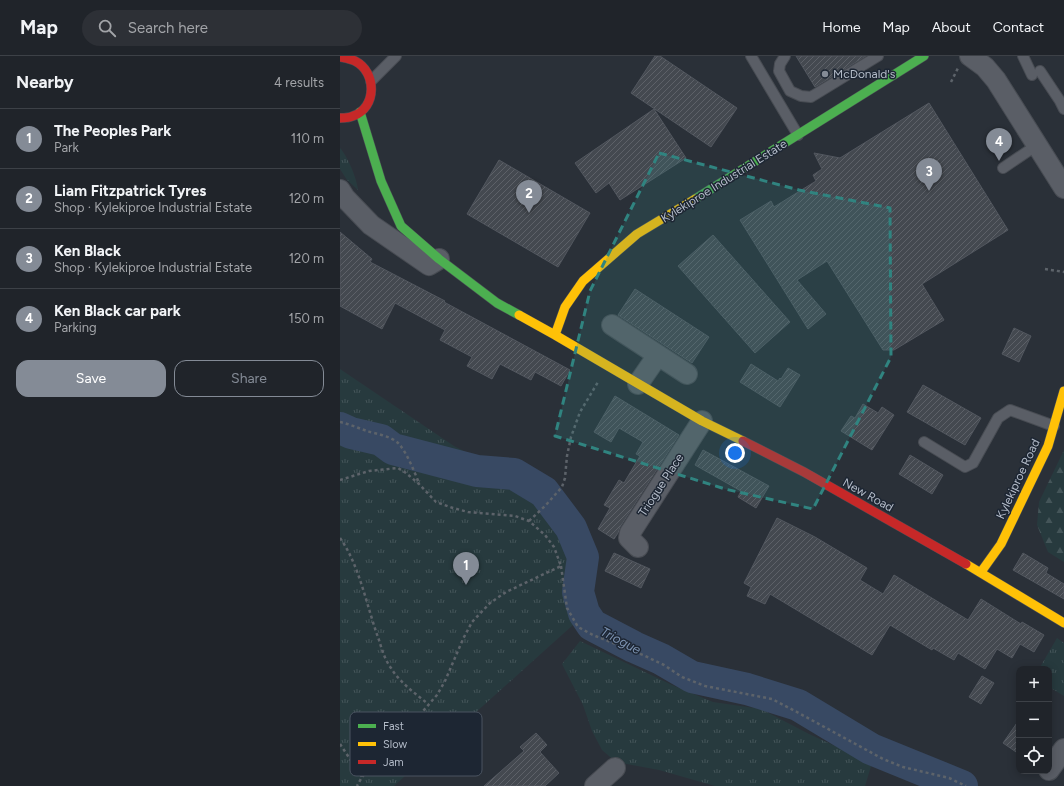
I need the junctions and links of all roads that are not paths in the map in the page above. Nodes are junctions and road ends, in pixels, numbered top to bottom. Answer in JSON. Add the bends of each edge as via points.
{"nodes":[{"id":1,"x":396,"y":56,"type":"edge"},
{"id":2,"x":751,"y":56,"type":"edge"},
{"id":3,"x":785,"y":56,"type":"edge"},
{"id":4,"x":878,"y":56,"type":"edge"},
{"id":5,"x":924,"y":56,"type":"edge"},
{"id":6,"x":970,"y":56,"type":"edge"},
{"id":7,"x":1023,"y":56,"type":"edge"},
{"id":8,"x":347,"y":57,"type":"edge"},
{"id":9,"x":371,"y":81,"type":"junction"},
{"id":10,"x":1063,"y":103,"type":"edge"},
{"id":11,"x":360,"y":112,"type":"junction"},
{"id":12,"x":340,"y":118,"type":"edge"},
{"id":13,"x":798,"y":135,"type":"junction"},
{"id":14,"x":1037,"y":145,"type":"junction"},
{"id":15,"x":1003,"y":168,"type":"dead end"},
{"id":16,"x":1064,"y":188,"type":"edge"},
{"id":17,"x":340,"y":190,"type":"edge"},
{"id":18,"x":439,"y":259,"type":"junction"},
{"id":19,"x":612,"y":325,"type":"dead end"},
{"id":20,"x":555,"y":335,"type":"junction"},
{"id":21,"x":658,"y":355,"type":"junction"},
{"id":22,"x":687,"y":374,"type":"dead end"},
{"id":23,"x":638,"y":384,"type":"junction"},
{"id":24,"x":1064,"y":391,"type":"edge"},
{"id":25,"x":702,"y":421,"type":"junction"},
{"id":26,"x":1054,"y":426,"type":"junction"},
{"id":27,"x":924,"y":442,"type":"dead end"},
{"id":28,"x":638,"y":547,"type":"dead end"},
{"id":29,"x":981,"y":572,"type":"junction"},
{"id":30,"x":1064,"y":623,"type":"edge"},
{"id":31,"x":1064,"y":749,"type":"edge"},
{"id":32,"x":615,"y":768,"type":"dead end"},
{"id":33,"x":1052,"y":768,"type":"edge"},
{"id":34,"x":595,"y":786,"type":"edge"}],
"edges":[{"from":1,"to":9,"type":"lane"},
{"from":2,"to":13,"type":"lane"},
{"from":3,"to":4,"type":"lane","via":[[779,71],[790,91],[811,97]]},
{"from":5,"to":13,"type":"main road","name":"Kylekiproe Industrial Estate"},
{"from":6,"to":14,"type":"street","via":[[985,67],[996,80]]},
{"from":7,"to":10,"type":"lane"},
{"from":8,"to":9,"type":"main road","via":[[363,66]]},
{"from":9,"to":11,"type":"main road","via":[[370,98]]},
{"from":11,"to":12,"type":"main road"},
{"from":11,"to":18,"type":"main road","name":"New Road","via":[[381,181],[401,226]]},
{"from":13,"to":20,"type":"main road","name":"Kylekiproe Industrial Estate","via":[[637,234],[583,281],[565,307]]},
{"from":14,"to":15,"type":"lane"},
{"from":14,"to":16,"type":"street"},
{"from":17,"to":18,"type":"street","via":[[371,225],[429,265]]},
{"from":18,"to":20,"type":"main road","name":"New Road","via":[[497,303]]},
{"from":19,"to":21,"type":"street"},
{"from":20,"to":23,"type":"main road","name":"New Road"},
{"from":21,"to":22,"type":"street"},
{"from":21,"to":23,"type":"street"},
{"from":23,"to":25,"type":"main road","name":"New Road"},
{"from":24,"to":26,"type":"main road","name":"Kylekiproe Road"},
{"from":25,"to":28,"type":"street","name":"Triogue Place","via":[[630,533],[629,538]]},
{"from":25,"to":29,"type":"main road","name":"New Road","via":[[804,472]]},
{"from":26,"to":27,"type":"lane","via":[[1010,410],[998,418],[973,463],[964,467]]},
{"from":26,"to":29,"type":"main road","name":"Kylekiproe Road","via":[[1048,446],[1001,544]]},
{"from":29,"to":30,"type":"main road","name":"New Road"},
{"from":31,"to":33,"type":"street"},
{"from":32,"to":34,"type":"street"}]}
